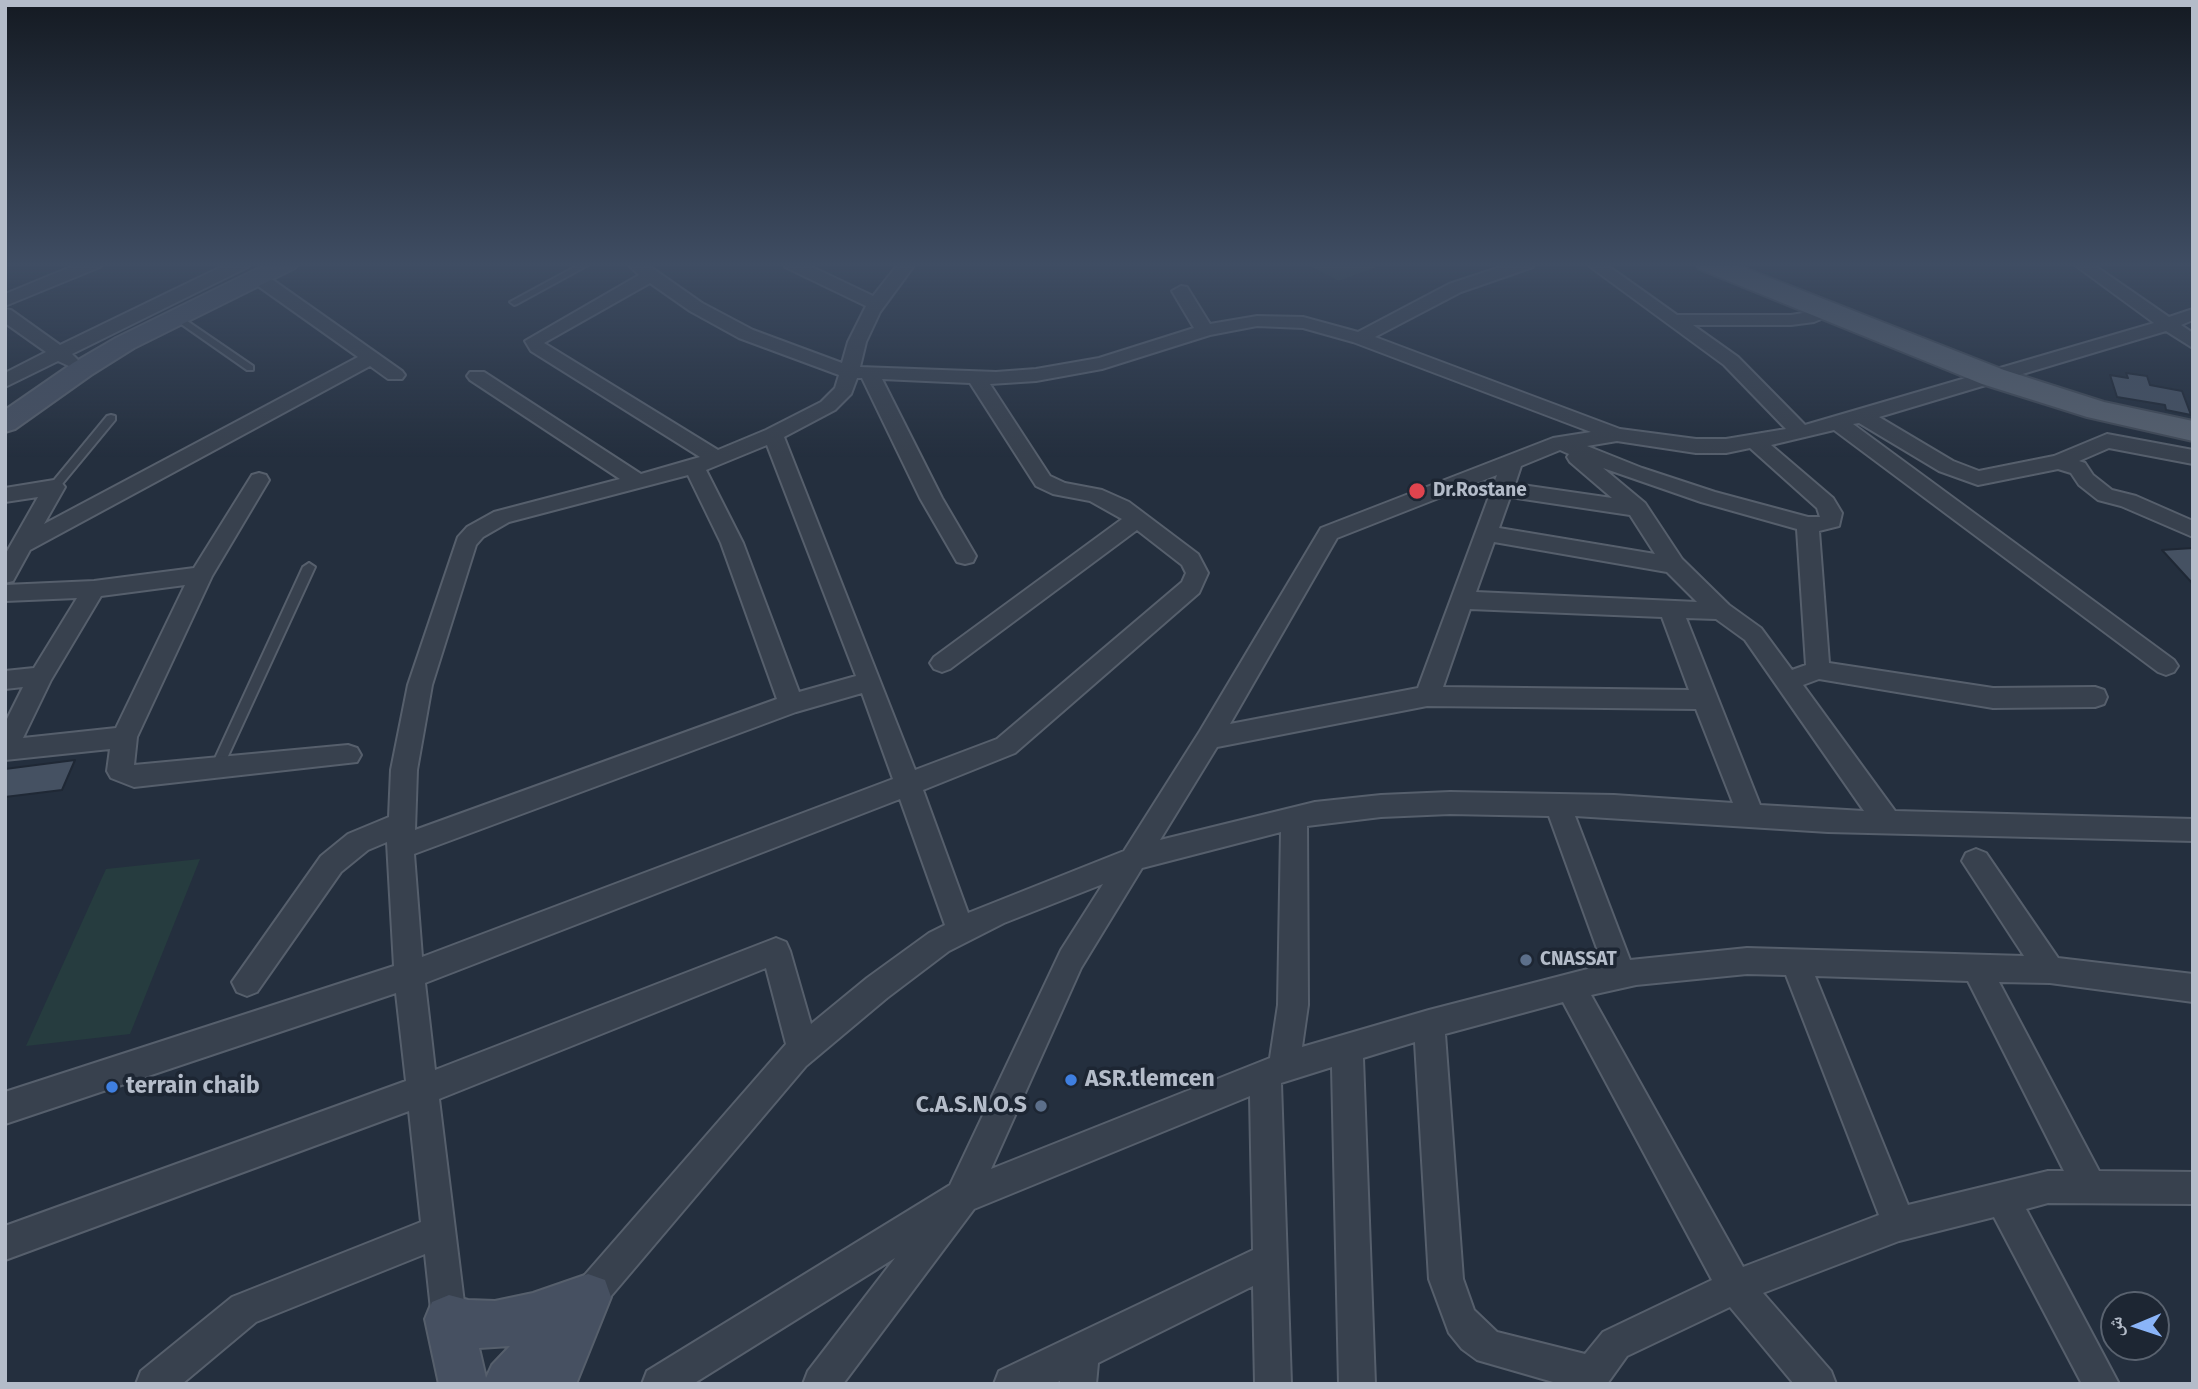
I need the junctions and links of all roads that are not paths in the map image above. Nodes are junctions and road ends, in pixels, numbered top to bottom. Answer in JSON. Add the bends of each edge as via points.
{"nodes":[{"id":1,"x":24,"y":328,"type":"edge"},
{"id":2,"x":117,"y":328,"type":"edge"},
{"id":3,"x":155,"y":328,"type":"edge"},
{"id":4,"x":192,"y":328,"type":"edge"},
{"id":5,"x":329,"y":328,"type":"edge"},
{"id":6,"x":557,"y":328,"type":"edge"},
{"id":7,"x":735,"y":328,"type":"edge"},
{"id":8,"x":864,"y":328,"type":"edge"},
{"id":9,"x":1203,"y":328,"type":"edge"},
{"id":10,"x":1222,"y":328,"type":"edge"},
{"id":11,"x":1328,"y":328,"type":"edge"},
{"id":12,"x":1379,"y":328,"type":"edge"},
{"id":13,"x":1686,"y":328,"type":"edge"},
{"id":14,"x":1871,"y":328,"type":"edge"},
{"id":15,"x":2158,"y":328,"type":"edge"},
{"id":16,"x":2171,"y":328,"type":"edge"},
{"id":17,"x":1205,"y":331,"type":"junction"},
{"id":18,"x":1360,"y":338,"type":"junction"},
{"id":19,"x":2193,"y":342,"type":"edge"},
{"id":20,"x":59,"y":353,"type":"junction"},
{"id":21,"x":371,"y":358,"type":"junction"},
{"id":22,"x":250,"y":368,"type":"dead end"},
{"id":23,"x":82,"y":369,"type":"junction"},
{"id":24,"x":859,"y":372,"type":"junction"},
{"id":25,"x":395,"y":375,"type":"dead end"},
{"id":26,"x":477,"y":376,"type":"dead end"},
{"id":27,"x":1993,"y":377,"type":"junction"},
{"id":28,"x":977,"y":378,"type":"junction"},
{"id":29,"x":5,"y":381,"type":"edge"},
{"id":30,"x":1861,"y":415,"type":"junction"},
{"id":31,"x":111,"y":418,"type":"dead end"},
{"id":32,"x":1837,"y":422,"type":"junction"},
{"id":33,"x":5,"y":423,"type":"edge"},
{"id":34,"x":2193,"y":432,"type":"edge"},
{"id":35,"x":1801,"y":433,"type":"junction"},
{"id":36,"x":774,"y":435,"type":"junction"},
{"id":37,"x":1617,"y":435,"type":"junction"},
{"id":38,"x":1755,"y":442,"type":"junction"},
{"id":39,"x":1560,"y":443,"type":"junction"},
{"id":40,"x":2193,"y":457,"type":"edge"},
{"id":41,"x":1512,"y":462,"type":"junction"},
{"id":42,"x":2059,"y":462,"type":"junction"},
{"id":43,"x":705,"y":463,"type":"junction"},
{"id":44,"x":259,"y":480,"type":"dead end"},
{"id":45,"x":640,"y":483,"type":"junction"},
{"id":46,"x":54,"y":487,"type":"junction"},
{"id":47,"x":1502,"y":489,"type":"junction"},
{"id":48,"x":5,"y":495,"type":"edge"},
{"id":49,"x":1637,"y":509,"type":"junction"},
{"id":50,"x":1138,"y":519,"type":"junction"},
{"id":51,"x":1808,"y":524,"type":"junction"},
{"id":52,"x":2193,"y":530,"type":"edge"},
{"id":53,"x":1486,"y":533,"type":"junction"},
{"id":54,"x":25,"y":544,"type":"junction"},
{"id":55,"x":965,"y":556,"type":"dead end"},
{"id":56,"x":1674,"y":565,"type":"junction"},
{"id":57,"x":309,"y":567,"type":"dead end"},
{"id":58,"x":5,"y":575,"type":"edge"},
{"id":59,"x":201,"y":575,"type":"junction"},
{"id":60,"x":94,"y":589,"type":"junction"},
{"id":61,"x":5,"y":593,"type":"edge"},
{"id":62,"x":1461,"y":600,"type":"junction"},
{"id":63,"x":1671,"y":609,"type":"junction"},
{"id":64,"x":1721,"y":611,"type":"junction"},
{"id":65,"x":942,"y":663,"type":"dead end"},
{"id":66,"x":2166,"y":666,"type":"dead end"},
{"id":67,"x":1818,"y":670,"type":"junction"},
{"id":68,"x":41,"y":676,"type":"junction"},
{"id":69,"x":5,"y":680,"type":"edge"},
{"id":70,"x":870,"y":681,"type":"junction"},
{"id":71,"x":1787,"y":681,"type":"junction"},
{"id":72,"x":1427,"y":696,"type":"junction"},
{"id":73,"x":2095,"y":697,"type":"dead end"},
{"id":74,"x":1705,"y":700,"type":"junction"},
{"id":75,"x":790,"y":704,"type":"junction"},
{"id":76,"x":124,"y":737,"type":"junction"},
{"id":77,"x":1209,"y":738,"type":"junction"},
{"id":78,"x":5,"y":749,"type":"edge"},
{"id":79,"x":348,"y":755,"type":"dead end"},
{"id":80,"x":218,"y":767,"type":"junction"},
{"id":81,"x":908,"y":783,"type":"junction"},
{"id":82,"x":1558,"y":805,"type":"junction"},
{"id":83,"x":1751,"y":815,"type":"junction"},
{"id":84,"x":1294,"y":818,"type":"junction"},
{"id":85,"x":1888,"y":822,"type":"junction"},
{"id":86,"x":2193,"y":830,"type":"edge"},
{"id":87,"x":2164,"y":831,"type":"junction"},
{"id":88,"x":401,"y":835,"type":"junction"},
{"id":89,"x":2193,"y":850,"type":"edge"},
{"id":90,"x":1134,"y":859,"type":"junction"},
{"id":91,"x":1976,"y":861,"type":"dead end"},
{"id":92,"x":961,"y":931,"type":"junction"},
{"id":93,"x":1795,"y":962,"type":"junction"},
{"id":94,"x":1976,"y":967,"type":"junction"},
{"id":95,"x":2050,"y":971,"type":"junction"},
{"id":96,"x":409,"y":975,"type":"junction"},
{"id":97,"x":1621,"y":975,"type":"junction"},
{"id":98,"x":247,"y":982,"type":"dead end"},
{"id":99,"x":1570,"y":986,"type":"junction"},
{"id":100,"x":2193,"y":988,"type":"edge"},
{"id":101,"x":1429,"y":1024,"type":"junction"},
{"id":102,"x":1348,"y":1048,"type":"junction"},
{"id":103,"x":803,"y":1049,"type":"junction"},
{"id":104,"x":1274,"y":1071,"type":"junction"},
{"id":105,"x":424,"y":1090,"type":"junction"},
{"id":106,"x":5,"y":1108,"type":"edge"},
{"id":107,"x":2090,"y":1187,"type":"junction"},
{"id":108,"x":2193,"y":1188,"type":"edge"},
{"id":109,"x":962,"y":1197,"type":"junction"},
{"id":110,"x":2002,"y":1198,"type":"junction"},
{"id":111,"x":1899,"y":1224,"type":"junction"},
{"id":112,"x":439,"y":1232,"type":"junction"},
{"id":113,"x":5,"y":1242,"type":"edge"},
{"id":114,"x":1271,"y":1259,"type":"junction"},
{"id":115,"x":1735,"y":1287,"type":"junction"},
{"id":116,"x":588,"y":1297,"type":"junction"},
{"id":117,"x":449,"y":1320,"type":"junction"},
{"id":118,"x":1079,"y":1368,"type":"edge"},
{"id":119,"x":1592,"y":1379,"type":"edge"},
{"id":120,"x":510,"y":1383,"type":"edge"},
{"id":121,"x":154,"y":1384,"type":"edge"},
{"id":122,"x":660,"y":1384,"type":"edge"},
{"id":123,"x":821,"y":1384,"type":"edge"},
{"id":124,"x":1012,"y":1384,"type":"edge"},
{"id":125,"x":1273,"y":1384,"type":"edge"},
{"id":126,"x":1357,"y":1384,"type":"edge"},
{"id":127,"x":1818,"y":1384,"type":"edge"},
{"id":128,"x":2101,"y":1384,"type":"edge"}],
"edges":[{"from":1,"to":20,"type":"street"},
{"from":2,"to":20,"type":"street"},
{"from":3,"to":23,"type":"main road"},
{"from":4,"to":22,"type":"lane"},
{"from":5,"to":21,"type":"street"},
{"from":6,"to":43,"type":"street","via":[[534,341],[538,347]]},
{"from":7,"to":24,"type":"street"},
{"from":8,"to":24,"type":"street","via":[[857,342]]},
{"from":9,"to":17,"type":"street"},
{"from":10,"to":17,"type":"street"},
{"from":11,"to":18,"type":"street"},
{"from":12,"to":18,"type":"street"},
{"from":13,"to":35,"type":"street","via":[[1731,361]]},
{"from":14,"to":27,"type":"main road"},
{"from":15,"to":27,"type":"street"},
{"from":16,"to":19,"type":"street"},
{"from":17,"to":28,"type":"street","via":[[1102,363],[1036,375]]},
{"from":18,"to":37,"type":"street"},
{"from":20,"to":23,"type":"street"},
{"from":20,"to":29,"type":"street"},
{"from":21,"to":25,"type":"street"},
{"from":21,"to":54,"type":"street"},
{"from":23,"to":33,"type":"main road"},
{"from":24,"to":28,"type":"street"},
{"from":24,"to":36,"type":"street","via":[[828,406]]},
{"from":24,"to":55,"type":"street"},
{"from":26,"to":45,"type":"street"},
{"from":27,"to":30,"type":"street"},
{"from":27,"to":34,"type":"main road","via":[[2098,410]]},
{"from":28,"to":50,"type":"street","via":[[1043,481],[1109,500]]},
{"from":30,"to":32,"type":"street"},
{"from":30,"to":42,"type":"street","via":[[1946,466],[1978,478]]},
{"from":31,"to":46,"type":"lane"},
{"from":32,"to":35,"type":"street"},
{"from":32,"to":66,"type":"street"},
{"from":35,"to":38,"type":"street"},
{"from":36,"to":43,"type":"street"},
{"from":36,"to":70,"type":"street"},
{"from":37,"to":38,"type":"street","via":[[1696,446]]},
{"from":37,"to":39,"type":"street"},
{"from":38,"to":51,"type":"street","via":[[1832,513],[1831,521]]},
{"from":39,"to":41,"type":"street"},
{"from":39,"to":49,"type":"street"},
{"from":39,"to":51,"type":"street","via":[[1635,473]]},
{"from":40,"to":42,"type":"street","via":[[2108,442]]},
{"from":41,"to":47,"type":"street"},
{"from":41,"to":77,"type":"street","via":[[1329,533]]},
{"from":42,"to":52,"type":"street","via":[[2078,468],[2105,495]]},
{"from":43,"to":45,"type":"street"},
{"from":43,"to":75,"type":"street"},
{"from":44,"to":59,"type":"street"},
{"from":45,"to":88,"type":"street","via":[[502,517],[466,542],[420,685],[404,770]]},
{"from":46,"to":48,"type":"street"},
{"from":46,"to":54,"type":"street"},
{"from":47,"to":49,"type":"street"},
{"from":47,"to":53,"type":"street"},
{"from":49,"to":56,"type":"street"},
{"from":50,"to":65,"type":"street"},
{"from":50,"to":81,"type":"street","via":[[1194,564],[1197,573],[1191,587],[1006,746]]},
{"from":51,"to":67,"type":"street"},
{"from":53,"to":56,"type":"street"},
{"from":53,"to":62,"type":"street"},
{"from":54,"to":58,"type":"street"},
{"from":56,"to":64,"type":"street"},
{"from":57,"to":80,"type":"lane"},
{"from":59,"to":60,"type":"street"},
{"from":59,"to":76,"type":"street"},
{"from":60,"to":61,"type":"street"},
{"from":60,"to":68,"type":"street"},
{"from":62,"to":63,"type":"street"},
{"from":62,"to":72,"type":"street"},
{"from":63,"to":64,"type":"street"},
{"from":63,"to":74,"type":"street"},
{"from":64,"to":71,"type":"street","via":[[1753,634]]},
{"from":67,"to":71,"type":"street"},
{"from":67,"to":73,"type":"street","via":[[1993,698]]},
{"from":68,"to":69,"type":"street"},
{"from":68,"to":78,"type":"street"},
{"from":70,"to":75,"type":"street"},
{"from":70,"to":81,"type":"street"},
{"from":71,"to":85,"type":"street"},
{"from":72,"to":74,"type":"street"},
{"from":72,"to":77,"type":"street"},
{"from":74,"to":83,"type":"street"},
{"from":75,"to":88,"type":"street"},
{"from":76,"to":78,"type":"street"},
{"from":76,"to":80,"type":"street","via":[[120,771],[134,776]]},
{"from":77,"to":90,"type":"street"},
{"from":79,"to":80,"type":"street"},
{"from":81,"to":92,"type":"street"},
{"from":81,"to":96,"type":"street"},
{"from":82,"to":83,"type":"street"},
{"from":82,"to":84,"type":"street","via":[[1381,806]]},
{"from":82,"to":97,"type":"street"},
{"from":83,"to":85,"type":"street"},
{"from":84,"to":90,"type":"street"},
{"from":84,"to":104,"type":"street","via":[[1293,1005]]},
{"from":85,"to":87,"type":"street"},
{"from":86,"to":87,"type":"street"},
{"from":87,"to":89,"type":"street"},
{"from":88,"to":96,"type":"street"},
{"from":88,"to":98,"type":"street","via":[[358,842],[331,864]]},
{"from":90,"to":92,"type":"street"},
{"from":90,"to":109,"type":"street","via":[[1071,959]]},
{"from":91,"to":95,"type":"street"},
{"from":92,"to":103,"type":"street","via":[[877,988]]},
{"from":93,"to":94,"type":"street"},
{"from":93,"to":97,"type":"street","via":[[1747,961]]},
{"from":93,"to":111,"type":"street"},
{"from":94,"to":95,"type":"street"},
{"from":94,"to":107,"type":"street"},
{"from":95,"to":100,"type":"street"},
{"from":96,"to":105,"type":"street"},
{"from":96,"to":106,"type":"street"},
{"from":97,"to":99,"type":"street"},
{"from":99,"to":101,"type":"street"},
{"from":99,"to":115,"type":"street"},
{"from":101,"to":102,"type":"street"},
{"from":101,"to":119,"type":"street","via":[[1447,1279],[1461,1321],[1489,1348]]},
{"from":102,"to":104,"type":"street"},
{"from":102,"to":126,"type":"street"},
{"from":103,"to":105,"type":"street","via":[[776,951]]},
{"from":103,"to":116,"type":"street"},
{"from":104,"to":109,"type":"street"},
{"from":104,"to":114,"type":"street"},
{"from":105,"to":112,"type":"street"},
{"from":105,"to":113,"type":"street"},
{"from":107,"to":108,"type":"street"},
{"from":107,"to":110,"type":"street","via":[[2048,1187]]},
{"from":109,"to":122,"type":"street"},
{"from":109,"to":123,"type":"street"},
{"from":110,"to":111,"type":"street"},
{"from":110,"to":128,"type":"street"},
{"from":111,"to":115,"type":"street"},
{"from":112,"to":117,"type":"street"},
{"from":112,"to":121,"type":"street","via":[[244,1309]]},
{"from":114,"to":118,"type":"street"},
{"from":114,"to":125,"type":"street"},
{"from":115,"to":119,"type":"street","via":[[1615,1344]]},
{"from":115,"to":127,"type":"street"},
{"from":116,"to":117,"type":"main road","via":[[495,1325]]},
{"from":116,"to":120,"type":"main road"},
{"from":117,"to":120,"type":"main road"},
{"from":118,"to":124,"type":"street"}]}
